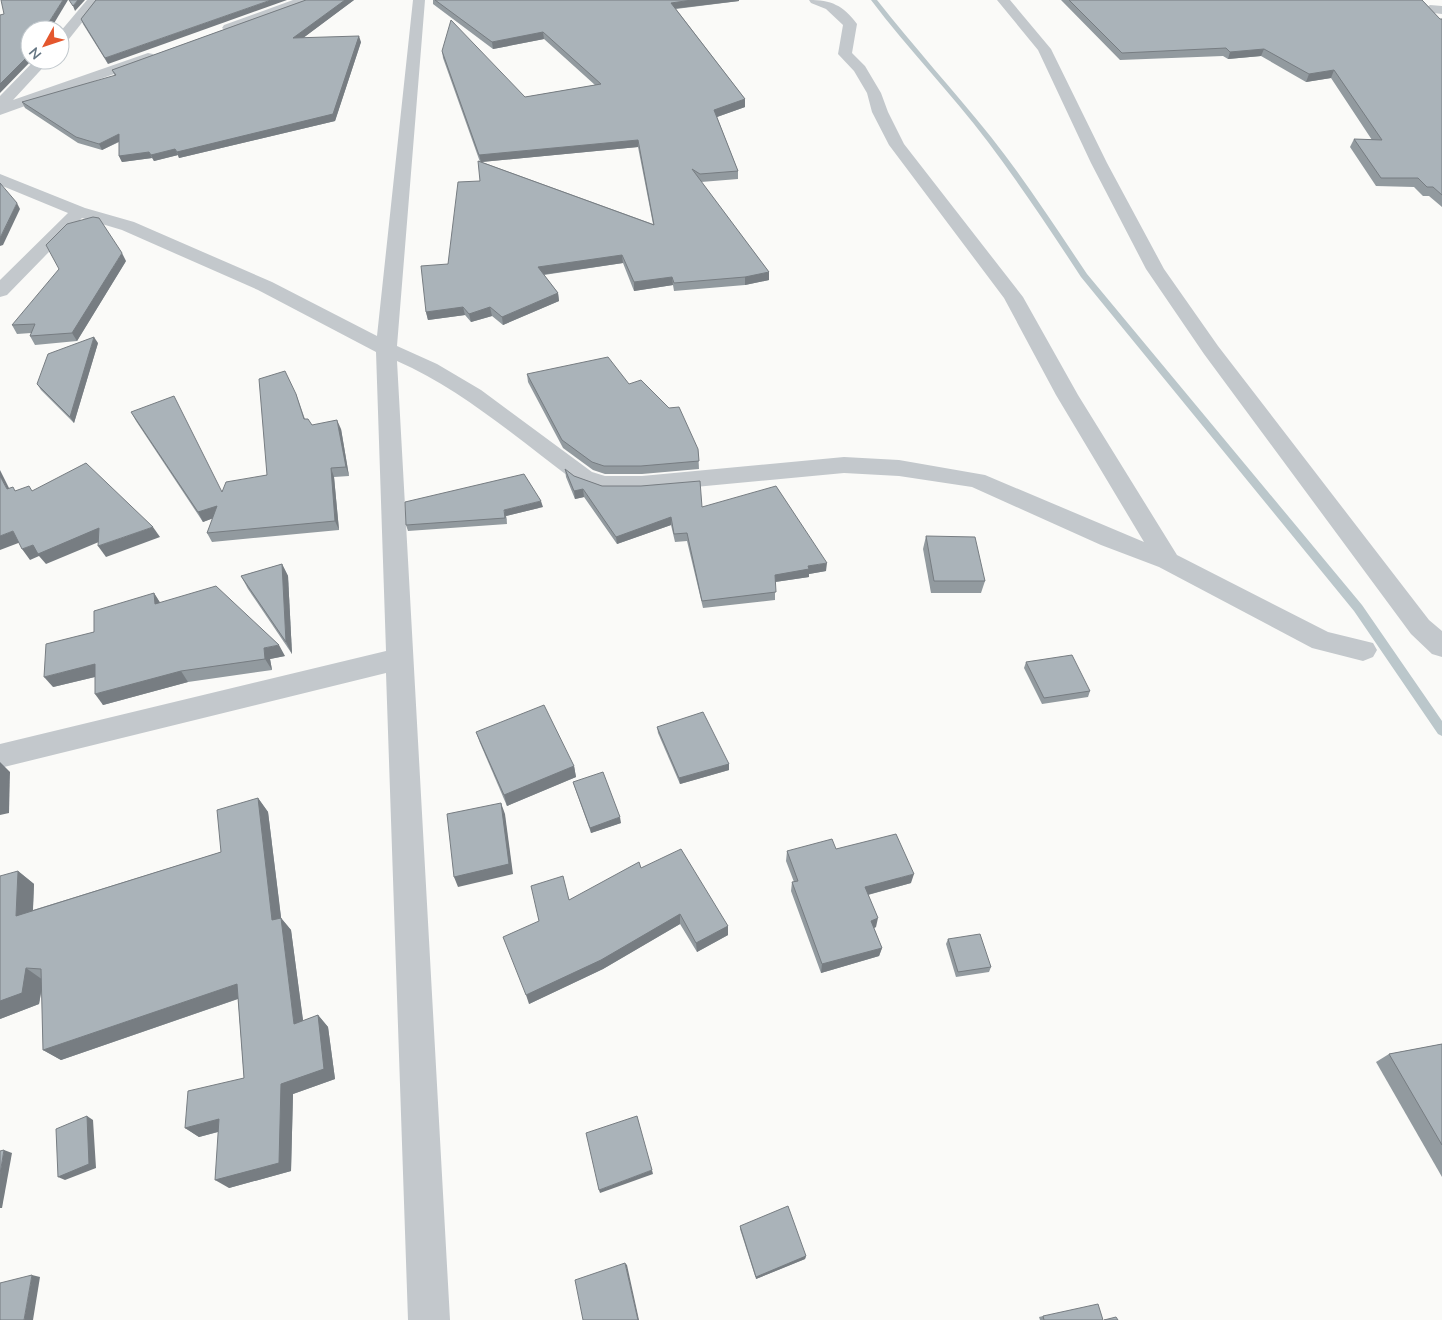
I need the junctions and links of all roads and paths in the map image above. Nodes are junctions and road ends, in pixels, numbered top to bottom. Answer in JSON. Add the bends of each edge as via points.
{"nodes":[{"id":1,"x":94,"y":0,"type":"edge"},
{"id":2,"x":304,"y":0,"type":"edge"},
{"id":3,"x":815,"y":0,"type":"edge"},
{"id":4,"x":1003,"y":0,"type":"edge"},
{"id":5,"x":1421,"y":0,"type":"edge"},
{"id":6,"x":415,"y":3,"type":"edge"},
{"id":7,"x":1436,"y":10,"type":"edge"},
{"id":8,"x":1442,"y":21,"type":"edge"},
{"id":9,"x":70,"y":29,"type":"edge"},
{"id":10,"x":217,"y":33,"type":"edge"},
{"id":11,"x":162,"y":52,"type":"edge"},
{"id":12,"x":33,"y":70,"type":"edge"},
{"id":13,"x":0,"y":105,"type":"edge"},
{"id":14,"x":0,"y":110,"type":"edge"},
{"id":15,"x":0,"y":179,"type":"edge"},
{"id":16,"x":79,"y":212,"type":"junction"},
{"id":17,"x":0,"y":291,"type":"edge"},
{"id":18,"x":386,"y":349,"type":"junction"},
{"id":19,"x":1168,"y":561,"type":"junction"},
{"id":20,"x":1442,"y":647,"type":"edge"},
{"id":21,"x":1363,"y":650,"type":"dead end"},
{"id":22,"x":399,"y":660,"type":"junction"},
{"id":23,"x":0,"y":756,"type":"edge"},
{"id":24,"x":429,"y":1320,"type":"edge"}],
"edges":[{"from":1,"to":9,"type":"street"},
{"from":2,"to":10,"type":"street"},
{"from":3,"to":19,"type":"street","via":[[832,6],[850,24],[845,54],[860,69],[874,93],[897,145],[1013,297],[1067,395]]},
{"from":4,"to":20,"type":"street","via":[[1044,49],[1099,163],[1156,269],[1211,350],[1420,627]]},
{"from":5,"to":7,"type":"street"},
{"from":6,"to":18,"type":"street"},
{"from":7,"to":8,"type":"street"},
{"from":11,"to":14,"type":"street"},
{"from":12,"to":13,"type":"street"},
{"from":15,"to":16,"type":"street"},
{"from":16,"to":17,"type":"street"},
{"from":16,"to":18,"type":"street","via":[[128,226],[265,286]]},
{"from":18,"to":19,"type":"street","via":[[430,368],[584,478],[603,484],[642,484],[844,465],[899,468],[977,480]]},
{"from":18,"to":22,"type":"street"},
{"from":19,"to":21,"type":"street","via":[[1322,641]]},
{"from":22,"to":23,"type":"street"},
{"from":22,"to":24,"type":"street"}]}
